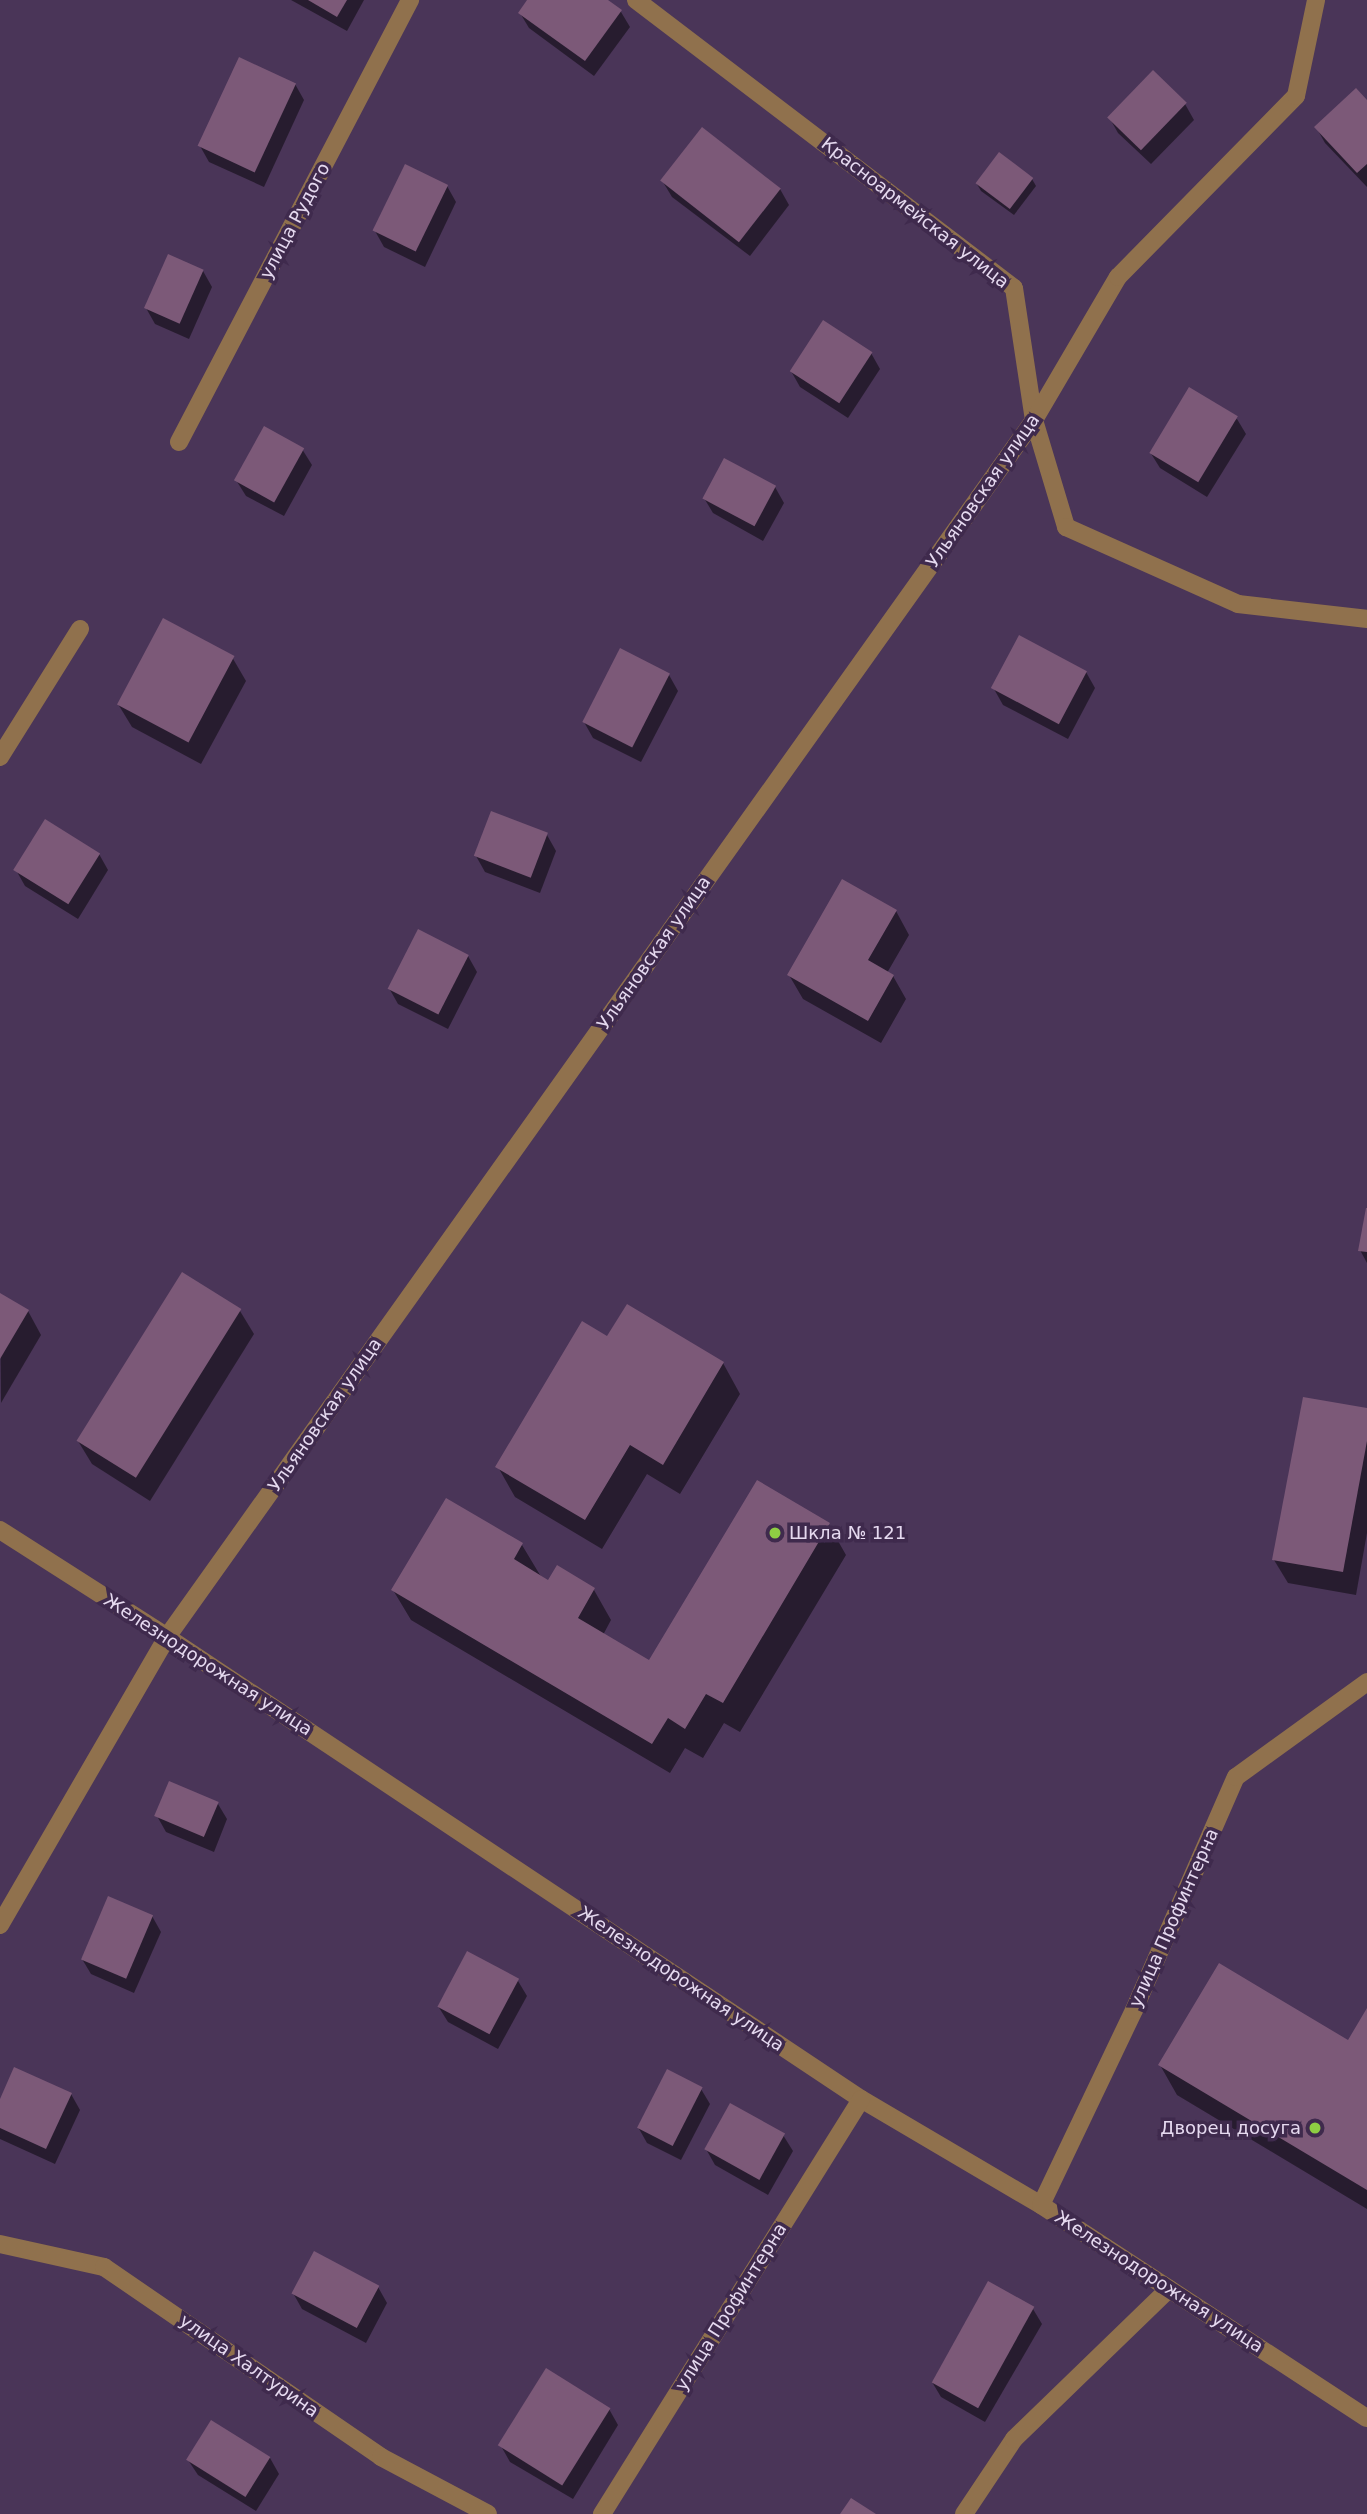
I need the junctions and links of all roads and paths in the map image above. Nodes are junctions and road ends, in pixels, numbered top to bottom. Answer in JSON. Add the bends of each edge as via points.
{"nodes":[{"id":1,"x":410,"y":0,"type":"edge"},
{"id":2,"x":636,"y":0,"type":"edge"},
{"id":3,"x":1316,"y":0,"type":"edge"},
{"id":4,"x":1034,"y":420,"type":"junction"},
{"id":5,"x":179,"y":442,"type":"dead end"},
{"id":6,"x":1367,"y":619,"type":"edge"},
{"id":7,"x":80,"y":629,"type":"dead end"},
{"id":8,"x":0,"y":757,"type":"edge"},
{"id":9,"x":0,"y":1530,"type":"edge"},
{"id":10,"x":167,"y":1637,"type":"junction"},
{"id":11,"x":1367,"y":1682,"type":"edge"},
{"id":12,"x":0,"y":1925,"type":"edge"},
{"id":13,"x":861,"y":2099,"type":"junction"},
{"id":14,"x":1041,"y":2205,"type":"junction"},
{"id":15,"x":0,"y":2244,"type":"edge"},
{"id":16,"x":1169,"y":2289,"type":"junction"},
{"id":17,"x":1367,"y":2418,"type":"edge"},
{"id":18,"x":488,"y":2514,"type":"edge"},
{"id":19,"x":602,"y":2514,"type":"edge"},
{"id":20,"x":964,"y":2514,"type":"edge"}],
"edges":[{"from":1,"to":5,"type":"street","name":"улица Рудого"},
{"from":2,"to":4,"type":"street","name":"Красноармейская улица","via":[[1014,288]]},
{"from":3,"to":4,"type":"street","name":"Ульяновская улица","via":[[1296,96],[1118,277]]},
{"from":4,"to":6,"type":"street","name":"Красноармейская улица","via":[[1066,527],[1238,604]]},
{"from":4,"to":10,"type":"street","name":"Ульяновская улица"},
{"from":7,"to":8,"type":"street"},
{"from":9,"to":10,"type":"street","name":"Железнодорожная улица"},
{"from":10,"to":12,"type":"street","name":"Ульяновская улица"},
{"from":10,"to":13,"type":"street","name":"Железнодорожная улица"},
{"from":11,"to":14,"type":"street","name":"улица Профинтерна","via":[[1236,1777],[1134,2010]]},
{"from":13,"to":14,"type":"street","name":"Железнодорожная улица"},
{"from":13,"to":19,"type":"street","name":"улица Профинтерна"},
{"from":14,"to":16,"type":"street","name":"Железнодорожная улица"},
{"from":15,"to":18,"type":"street","name":"улица Халтурина","via":[[104,2267],[381,2457]]},
{"from":16,"to":17,"type":"street","name":"Железнодорожная улица"},
{"from":16,"to":20,"type":"street","via":[[1014,2439]]}]}
